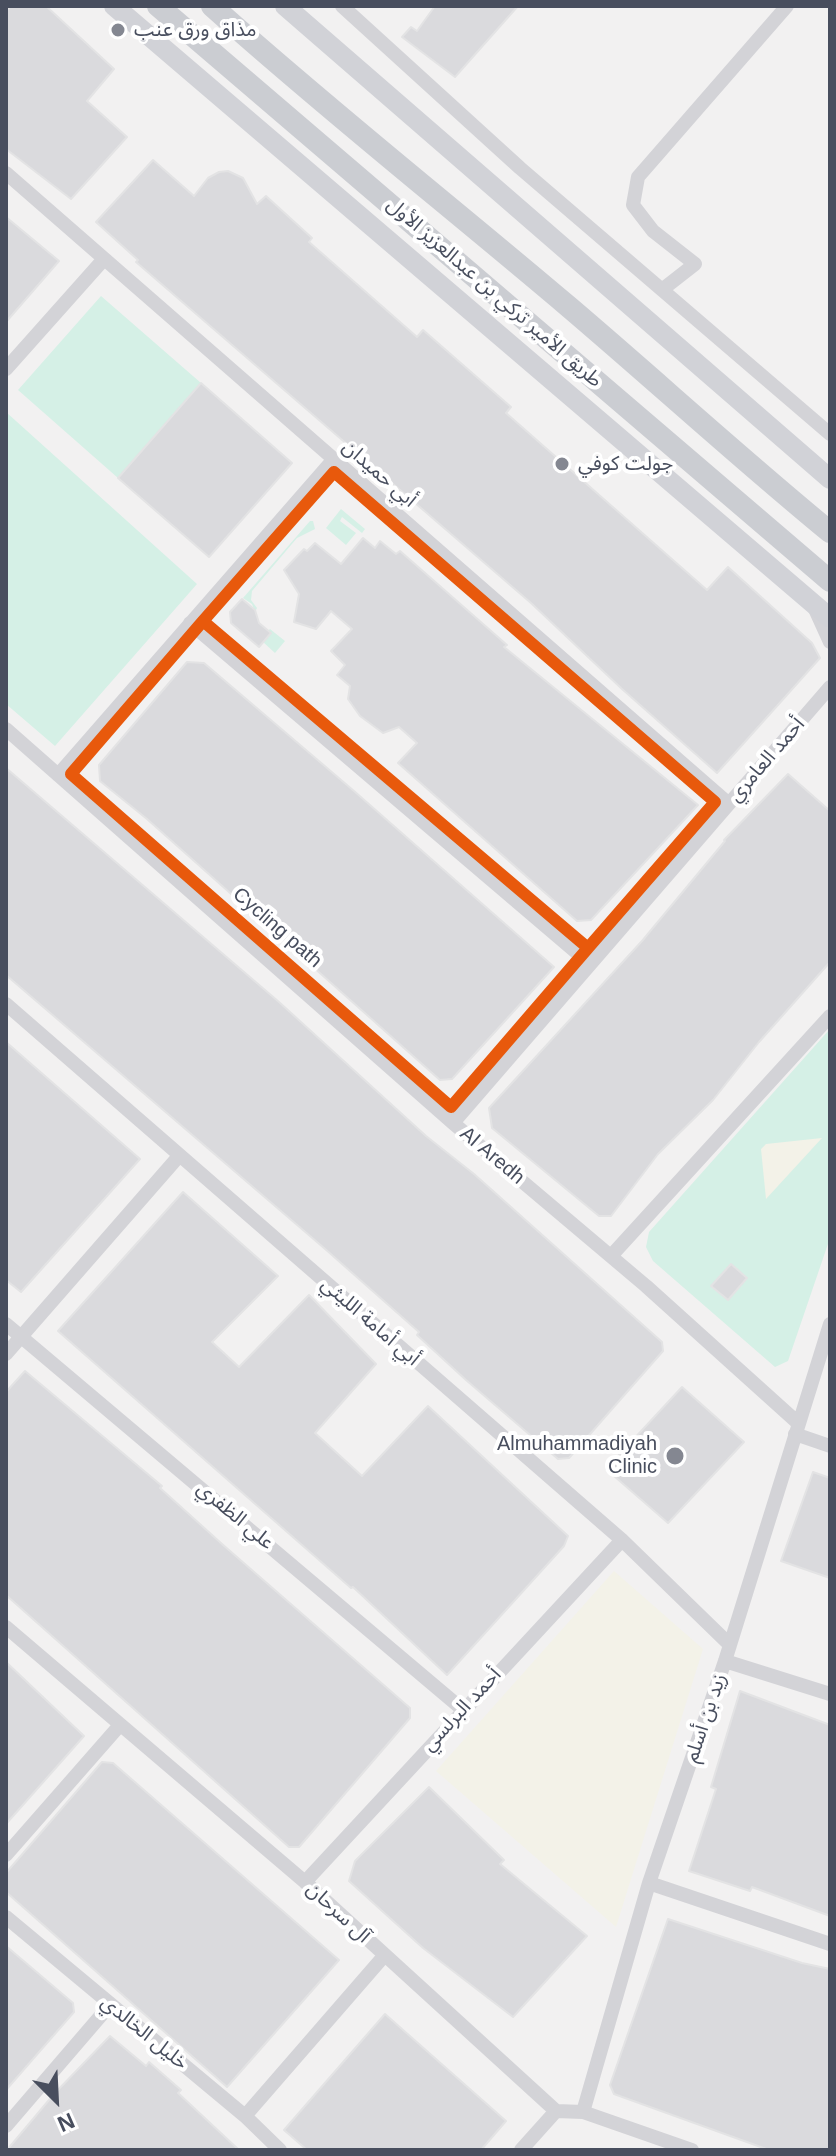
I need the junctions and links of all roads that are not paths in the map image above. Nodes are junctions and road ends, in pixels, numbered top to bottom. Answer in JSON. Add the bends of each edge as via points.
{"nodes":[{"id":1,"x":114,"y":6,"type":"edge"},
{"id":2,"x":158,"y":6,"type":"edge"},
{"id":3,"x":212,"y":6,"type":"edge"},
{"id":4,"x":285,"y":6,"type":"edge"},
{"id":5,"x":342,"y":6,"type":"edge"},
{"id":6,"x":787,"y":6,"type":"edge"},
{"id":7,"x":6,"y":173,"type":"edge"},
{"id":8,"x":104,"y":259,"type":"junction"},
{"id":9,"x":663,"y":289,"type":"junction"},
{"id":10,"x":6,"y":369,"type":"edge"},
{"id":11,"x":830,"y":434,"type":"edge"},
{"id":12,"x":333,"y":460,"type":"junction"},
{"id":13,"x":830,"y":479,"type":"edge"},
{"id":14,"x":830,"y":532,"type":"edge"},
{"id":15,"x":830,"y":581,"type":"edge"},
{"id":16,"x":811,"y":602,"type":"junction"},
{"id":17,"x":830,"y":618,"type":"edge"},
{"id":18,"x":190,"y":623,"type":"junction"},
{"id":19,"x":830,"y":642,"type":"edge"},
{"id":20,"x":830,"y":687,"type":"edge"},
{"id":21,"x":6,"y":729,"type":"edge"},
{"id":22,"x":58,"y":775,"type":"junction"},
{"id":23,"x":729,"y":804,"type":"junction"},
{"id":24,"x":590,"y":964,"type":"junction"},
{"id":25,"x":6,"y":1004,"type":"edge"},
{"id":26,"x":830,"y":1016,"type":"edge"},
{"id":27,"x":453,"y":1123,"type":"junction"},
{"id":28,"x":179,"y":1156,"type":"junction"},
{"id":29,"x":611,"y":1256,"type":"junction"},
{"id":30,"x":6,"y":1324,"type":"edge"},
{"id":31,"x":830,"y":1324,"type":"edge"},
{"id":32,"x":21,"y":1337,"type":"junction"},
{"id":33,"x":6,"y":1354,"type":"edge"},
{"id":34,"x":796,"y":1429,"type":"junction"},
{"id":35,"x":830,"y":1446,"type":"edge"},
{"id":36,"x":622,"y":1540,"type":"junction"},
{"id":37,"x":6,"y":1627,"type":"edge"},
{"id":38,"x":730,"y":1645,"type":"junction"},
{"id":39,"x":725,"y":1661,"type":"junction"},
{"id":40,"x":830,"y":1694,"type":"edge"},
{"id":41,"x":462,"y":1709,"type":"junction"},
{"id":42,"x":120,"y":1725,"type":"junction"},
{"id":43,"x":6,"y":1855,"type":"edge"},
{"id":44,"x":305,"y":1882,"type":"junction"},
{"id":45,"x":649,"y":1883,"type":"junction"},
{"id":46,"x":6,"y":1917,"type":"edge"},
{"id":47,"x":830,"y":1944,"type":"edge"},
{"id":48,"x":384,"y":1956,"type":"junction"},
{"id":49,"x":110,"y":2005,"type":"junction"},
{"id":50,"x":556,"y":2111,"type":"junction"},
{"id":51,"x":583,"y":2112,"type":"junction"},
{"id":52,"x":245,"y":2116,"type":"junction"},
{"id":53,"x":6,"y":2126,"type":"edge"},
{"id":54,"x":670,"y":2147,"type":"edge"},
{"id":55,"x":280,"y":2150,"type":"edge"},
{"id":56,"x":521,"y":2150,"type":"edge"},
{"id":57,"x":692,"y":2150,"type":"edge"}],
"edges":[{"from":1,"to":16,"type":"main road"},
{"from":2,"to":15,"type":"main road","name":"طريق الأمير تركي بن عبدالعزيز الأول"},
{"from":3,"to":14,"type":"main road","name":"طريق الأمير تركي بن عبدالعزيز الأول"},
{"from":4,"to":13,"type":"main road"},
{"from":5,"to":9,"type":"street"},
{"from":6,"to":9,"type":"street","via":[[638,177],[633,205],[653,231],[695,264]]},
{"from":7,"to":8,"type":"street","name":"أبي حميدان"},
{"from":8,"to":10,"type":"street"},
{"from":8,"to":12,"type":"street","name":"أبي حميدان"},
{"from":9,"to":11,"type":"street"},
{"from":12,"to":18,"type":"street"},
{"from":12,"to":23,"type":"street","name":"أبي حميدان"},
{"from":16,"to":17,"type":"main road"},
{"from":16,"to":19,"type":"street"},
{"from":18,"to":22,"type":"street"},
{"from":18,"to":24,"type":"street"},
{"from":20,"to":23,"type":"street","name":"أحمد العامري"},
{"from":21,"to":22,"type":"street","name":"Al Aredh"},
{"from":22,"to":27,"type":"street","name":"Al Aredh"},
{"from":23,"to":24,"type":"street","name":"أحمد العامري"},
{"from":24,"to":27,"type":"street","name":"أحمد العامري"},
{"from":25,"to":28,"type":"street","name":"أبي أمامة الليثي"},
{"from":26,"to":29,"type":"street"},
{"from":27,"to":29,"type":"street","name":"Al Aredh"},
{"from":28,"to":32,"type":"street"},
{"from":28,"to":36,"type":"street","name":"أبي أمامة الليثي"},
{"from":29,"to":34,"type":"street","name":"Al Aredh"},
{"from":30,"to":32,"type":"street","name":"علي الظفري"},
{"from":31,"to":34,"type":"street","name":"زيد بن أسلم"},
{"from":32,"to":33,"type":"street"},
{"from":32,"to":41,"type":"street","name":"علي الظفري"},
{"from":34,"to":35,"type":"street"},
{"from":34,"to":38,"type":"street","name":"زيد بن أسلم"},
{"from":36,"to":38,"type":"street","name":"أبي أمامة الليثي"},
{"from":36,"to":41,"type":"street","name":"أحمد البرلسي"},
{"from":37,"to":42,"type":"street","name":"آل سرحان"},
{"from":38,"to":39,"type":"street","name":"زيد بن أسلم"},
{"from":39,"to":40,"type":"street"},
{"from":39,"to":45,"type":"street","name":"زيد بن أسلم"},
{"from":41,"to":44,"type":"street","name":"أحمد البرلسي"},
{"from":42,"to":43,"type":"street"},
{"from":42,"to":44,"type":"street","name":"آل سرحان"},
{"from":44,"to":48,"type":"street","name":"آل سرحان"},
{"from":45,"to":47,"type":"street"},
{"from":45,"to":51,"type":"street","name":"زيد بن أسلم"},
{"from":46,"to":49,"type":"street","name":"خليل الخالدي"},
{"from":48,"to":50,"type":"street","name":"آل سرحان"},
{"from":48,"to":52,"type":"street"},
{"from":49,"to":52,"type":"street","name":"خليل الخالدي"},
{"from":49,"to":53,"type":"street"},
{"from":50,"to":51,"type":"street"},
{"from":50,"to":56,"type":"street"},
{"from":51,"to":54,"type":"street"},
{"from":52,"to":55,"type":"street","name":"خليل الخالدي"},
{"from":54,"to":57,"type":"street"}]}
